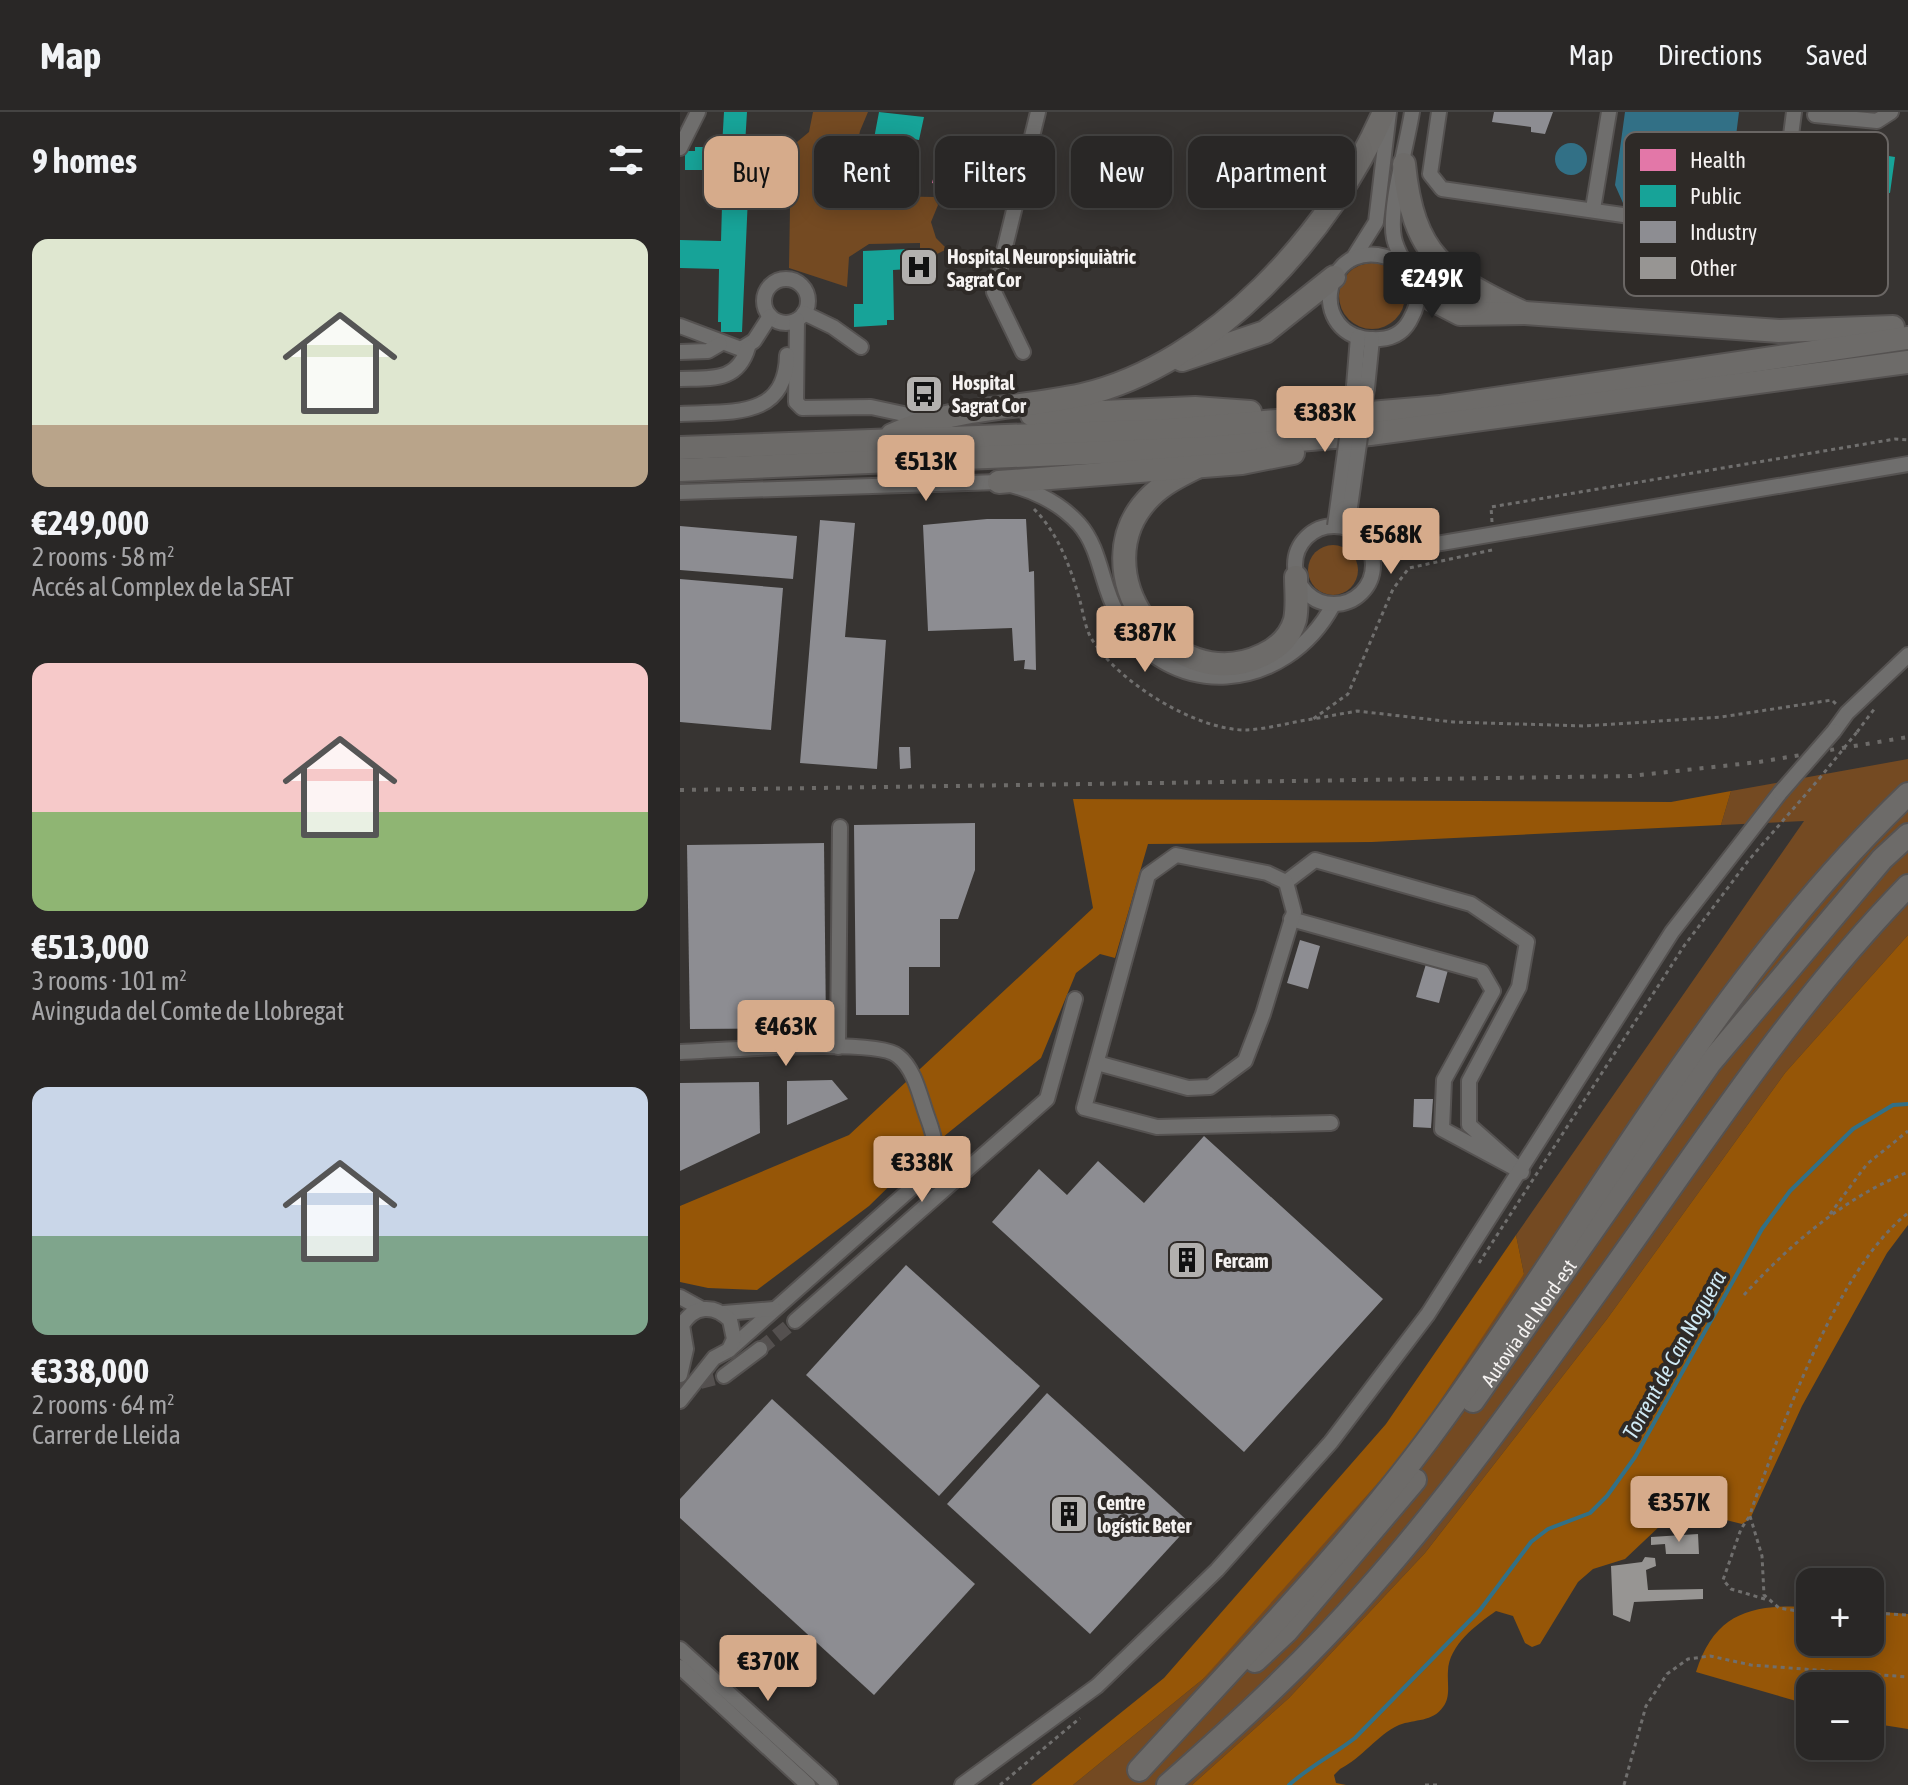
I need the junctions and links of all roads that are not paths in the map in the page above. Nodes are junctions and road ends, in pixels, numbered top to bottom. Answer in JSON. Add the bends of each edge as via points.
{"nodes":[{"id":1,"x":698,"y":112,"type":"edge"},
{"id":2,"x":1038,"y":112,"type":"edge"},
{"id":3,"x":1387,"y":112,"type":"edge"},
{"id":4,"x":1412,"y":112,"type":"edge"},
{"id":5,"x":1439,"y":112,"type":"edge"},
{"id":6,"x":1609,"y":112,"type":"edge"},
{"id":7,"x":1794,"y":112,"type":"edge"},
{"id":8,"x":1891,"y":112,"type":"edge"},
{"id":9,"x":1815,"y":115,"type":"dead end"},
{"id":10,"x":1791,"y":132,"type":"edge"},
{"id":11,"x":680,"y":148,"type":"edge"},
{"id":12,"x":1404,"y":164,"type":"junction"},
{"id":13,"x":1593,"y":209,"type":"junction"},
{"id":14,"x":1624,"y":214,"type":"edge"},
{"id":15,"x":1354,"y":257,"type":"junction"},
{"id":16,"x":1410,"y":272,"type":"junction"},
{"id":17,"x":1334,"y":277,"type":"junction"},
{"id":18,"x":1525,"y":313,"type":"junction"},
{"id":19,"x":770,"y":316,"type":"junction"},
{"id":20,"x":796,"y":319,"type":"junction"},
{"id":21,"x":680,"y":326,"type":"edge"},
{"id":22,"x":1908,"y":326,"type":"edge"},
{"id":23,"x":1365,"y":338,"type":"junction"},
{"id":24,"x":1908,"y":338,"type":"edge"},
{"id":25,"x":720,"y":344,"type":"junction"},
{"id":26,"x":1908,"y":346,"type":"edge"},
{"id":27,"x":748,"y":347,"type":"junction"},
{"id":28,"x":861,"y":347,"type":"dead end"},
{"id":29,"x":1834,"y":350,"type":"junction"},
{"id":30,"x":680,"y":352,"type":"edge"},
{"id":31,"x":1023,"y":352,"type":"dead end"},
{"id":32,"x":1908,"y":362,"type":"edge"},
{"id":33,"x":1139,"y":374,"type":"junction"},
{"id":34,"x":680,"y":379,"type":"edge"},
{"id":35,"x":973,"y":412,"type":"junction"},
{"id":36,"x":680,"y":414,"type":"edge"},
{"id":37,"x":1307,"y":418,"type":"junction"},
{"id":38,"x":927,"y":419,"type":"junction"},
{"id":39,"x":1370,"y":434,"type":"junction"},
{"id":40,"x":882,"y":439,"type":"junction"},
{"id":41,"x":680,"y":448,"type":"edge"},
{"id":42,"x":1908,"y":464,"type":"edge"},
{"id":43,"x":1197,"y":467,"type":"junction"},
{"id":44,"x":680,"y":470,"type":"edge"},
{"id":45,"x":999,"y":482,"type":"junction"},
{"id":46,"x":680,"y":492,"type":"edge"},
{"id":47,"x":1341,"y":527,"type":"junction"},
{"id":48,"x":1371,"y":555,"type":"junction"},
{"id":49,"x":1296,"y":577,"type":"junction"},
{"id":50,"x":1333,"y":605,"type":"junction"},
{"id":51,"x":1908,"y":655,"type":"edge"},
{"id":52,"x":1908,"y":794,"type":"edge"},
{"id":53,"x":1908,"y":807,"type":"edge"},
{"id":54,"x":840,"y":827,"type":"dead end"},
{"id":55,"x":1908,"y":835,"type":"edge"},
{"id":56,"x":1286,"y":882,"type":"junction"},
{"id":57,"x":1908,"y":886,"type":"edge"},
{"id":58,"x":1908,"y":906,"type":"edge"},
{"id":59,"x":1291,"y":919,"type":"junction"},
{"id":60,"x":1075,"y":999,"type":"dead end"},
{"id":61,"x":1717,"y":1019,"type":"junction"},
{"id":62,"x":838,"y":1047,"type":"junction"},
{"id":63,"x":680,"y":1052,"type":"edge"},
{"id":64,"x":1097,"y":1063,"type":"junction"},
{"id":65,"x":1742,"y":1086,"type":"junction"},
{"id":66,"x":1331,"y":1123,"type":"dead end"},
{"id":67,"x":1522,"y":1172,"type":"junction"},
{"id":68,"x":680,"y":1297,"type":"edge"},
{"id":69,"x":700,"y":1308,"type":"junction"},
{"id":70,"x":775,"y":1309,"type":"junction"},
{"id":71,"x":724,"y":1313,"type":"junction"},
{"id":72,"x":795,"y":1321,"type":"tunnel mouth"},
{"id":73,"x":681,"y":1324,"type":"edge"},
{"id":74,"x":686,"y":1349,"type":"junction"},
{"id":75,"x":760,"y":1349,"type":"tunnel mouth"},
{"id":76,"x":729,"y":1350,"type":"junction"},
{"id":77,"x":714,"y":1358,"type":"junction"},
{"id":78,"x":680,"y":1375,"type":"edge"},
{"id":79,"x":724,"y":1376,"type":"tunnel mouth"},
{"id":80,"x":680,"y":1401,"type":"edge"},
{"id":81,"x":680,"y":1649,"type":"edge"},
{"id":82,"x":680,"y":1667,"type":"edge"},
{"id":83,"x":1131,"y":1778,"type":"edge"},
{"id":84,"x":808,"y":1785,"type":"edge"},
{"id":85,"x":830,"y":1785,"type":"edge"},
{"id":86,"x":962,"y":1785,"type":"edge"},
{"id":87,"x":1168,"y":1785,"type":"edge"}],
"edges":[{"from":1,"to":11,"type":"street"},
{"from":2,"to":31,"type":"street","via":[[994,292]]},
{"from":3,"to":15,"type":"street","via":[[1376,222]]},
{"from":3,"to":33,"type":"highway","via":[[1350,179],[1273,278],[1222,323]]},
{"from":4,"to":12,"type":"street"},
{"from":5,"to":13,"type":"street","via":[[1430,174],[1442,189]]},
{"from":6,"to":13,"type":"street"},
{"from":7,"to":10,"type":"street"},
{"from":8,"to":9,"type":"street","via":[[1877,121]]},
{"from":12,"to":16,"type":"street","via":[[1393,235]]},
{"from":12,"to":18,"type":"highway","via":[[1417,233],[1435,258],[1452,274]]},
{"from":13,"to":14,"type":"street"},
{"from":15,"to":16,"type":"street","via":[[1379,254]]},
{"from":15,"to":17,"type":"street"},
{"from":16,"to":18,"type":"highway","via":[[1433,300],[1460,314]]},
{"from":16,"to":23,"type":"street","via":[[1419,293],[1407,326],[1388,338]]},
{"from":17,"to":23,"type":"street","via":[[1332,313],[1342,328]]},
{"from":17,"to":33,"type":"highway","via":[[1265,332]]},
{"from":18,"to":22,"type":"highway","via":[[1779,331]]},
{"from":19,"to":20,"type":"street"},
{"from":19,"to":20,"type":"street","via":[[764,298],[775,282],[784,279],[802,286],[808,304]]},
{"from":19,"to":27,"type":"street"},
{"from":20,"to":28,"type":"street"},
{"from":20,"to":36,"type":"street","via":[[787,375],[776,396],[752,409]]},
{"from":20,"to":38,"type":"street","via":[[796,402],[802,408],[871,407]]},
{"from":21,"to":25,"type":"street"},
{"from":23,"to":47,"type":"street","bridge":true},
{"from":24,"to":29,"type":"highway"},
{"from":25,"to":27,"type":"street"},
{"from":25,"to":30,"type":"street","via":[[708,351]]},
{"from":26,"to":29,"type":"highway"},
{"from":27,"to":34,"type":"street","via":[[737,370],[725,377]]},
{"from":29,"to":37,"type":"highway","via":[[1440,407]]},
{"from":32,"to":39,"type":"highway"},
{"from":33,"to":35,"type":"highway","via":[[1085,394]]},
{"from":35,"to":37,"type":"highway","via":[[1045,415],[1195,408]]},
{"from":35,"to":38,"type":"highway"},
{"from":37,"to":40,"type":"highway","via":[[1170,430]]},
{"from":38,"to":40,"type":"highway"},
{"from":39,"to":43,"type":"highway","via":[[1242,463]]},
{"from":39,"to":44,"type":"highway","via":[[1206,448]]},
{"from":40,"to":41,"type":"highway"},
{"from":42,"to":48,"type":"street"},
{"from":43,"to":45,"type":"highway"},
{"from":43,"to":49,"type":"highway","via":[[1150,497],[1127,538],[1125,581],[1155,634],[1177,651],[1203,660],[1256,658],[1287,638],[1294,621]]},
{"from":45,"to":46,"type":"street"},
{"from":45,"to":50,"type":"street","via":[[1044,496],[1065,509],[1096,553],[1116,612],[1153,656],[1176,669],[1229,677],[1270,668],[1309,638]]},
{"from":47,"to":48,"type":"street","via":[[1361,537]]},
{"from":47,"to":49,"type":"street","via":[[1306,538],[1296,556]]},
{"from":48,"to":50,"type":"street","via":[[1371,577],[1363,592]]},
{"from":49,"to":50,"type":"street","via":[[1307,595]]},
{"from":51,"to":67,"type":"street","bridge":true,"via":[[1847,713],[1672,932]]},
{"from":52,"to":61,"type":"highway","via":[[1816,887]]},
{"from":53,"to":61,"type":"highway","via":[[1829,886]]},
{"from":54,"to":62,"type":"street"},
{"from":55,"to":83,"type":"highway","name":"Autovia del Nord-est","via":[[1710,1063],[1398,1503],[1287,1631]]},
{"from":56,"to":59,"type":"street"},
{"from":56,"to":64,"type":"street","via":[[1176,855],[1148,875]]},
{"from":56,"to":67,"type":"street","via":[[1315,860],[1471,904],[1527,942],[1519,987],[1469,1081],[1469,1125]]},
{"from":57,"to":65,"type":"highway","name":"Autovia del Nord-est","via":[[1813,993]]},
{"from":58,"to":65,"type":"highway"},
{"from":59,"to":64,"type":"street","via":[[1245,1061],[1210,1087],[1188,1088]]},
{"from":59,"to":67,"type":"street","via":[[1482,972],[1493,991],[1444,1080],[1442,1129]]},
{"from":60,"to":72,"type":"street","via":[[1047,1099]]},
{"from":61,"to":83,"type":"highway","via":[[1404,1471]]},
{"from":62,"to":63,"type":"street"},
{"from":62,"to":70,"type":"street","via":[[888,1050],[899,1056],[910,1070],[935,1136],[935,1160],[923,1178]]},
{"from":64,"to":66,"type":"street","via":[[1084,1108],[1157,1127]]},
{"from":65,"to":87,"type":"highway","name":"Autovia del Nord-est","via":[[1485,1445],[1369,1589]]},
{"from":67,"to":86,"type":"street","via":[[1428,1314],[1331,1442],[1217,1570],[1097,1686]]},
{"from":68,"to":69,"type":"street"},
{"from":69,"to":71,"type":"street"},
{"from":69,"to":73,"type":"street"},
{"from":70,"to":71,"type":"street"},
{"from":70,"to":76,"type":"street"},
{"from":71,"to":76,"type":"street","via":[[734,1329]]},
{"from":73,"to":74,"type":"street"},
{"from":74,"to":77,"type":"street","via":[[699,1358]]},
{"from":74,"to":78,"type":"street"},
{"from":75,"to":79,"type":"street"},
{"from":76,"to":77,"type":"street"},
{"from":77,"to":80,"type":"street"},
{"from":81,"to":85,"type":"street"},
{"from":82,"to":84,"type":"street"}]}
